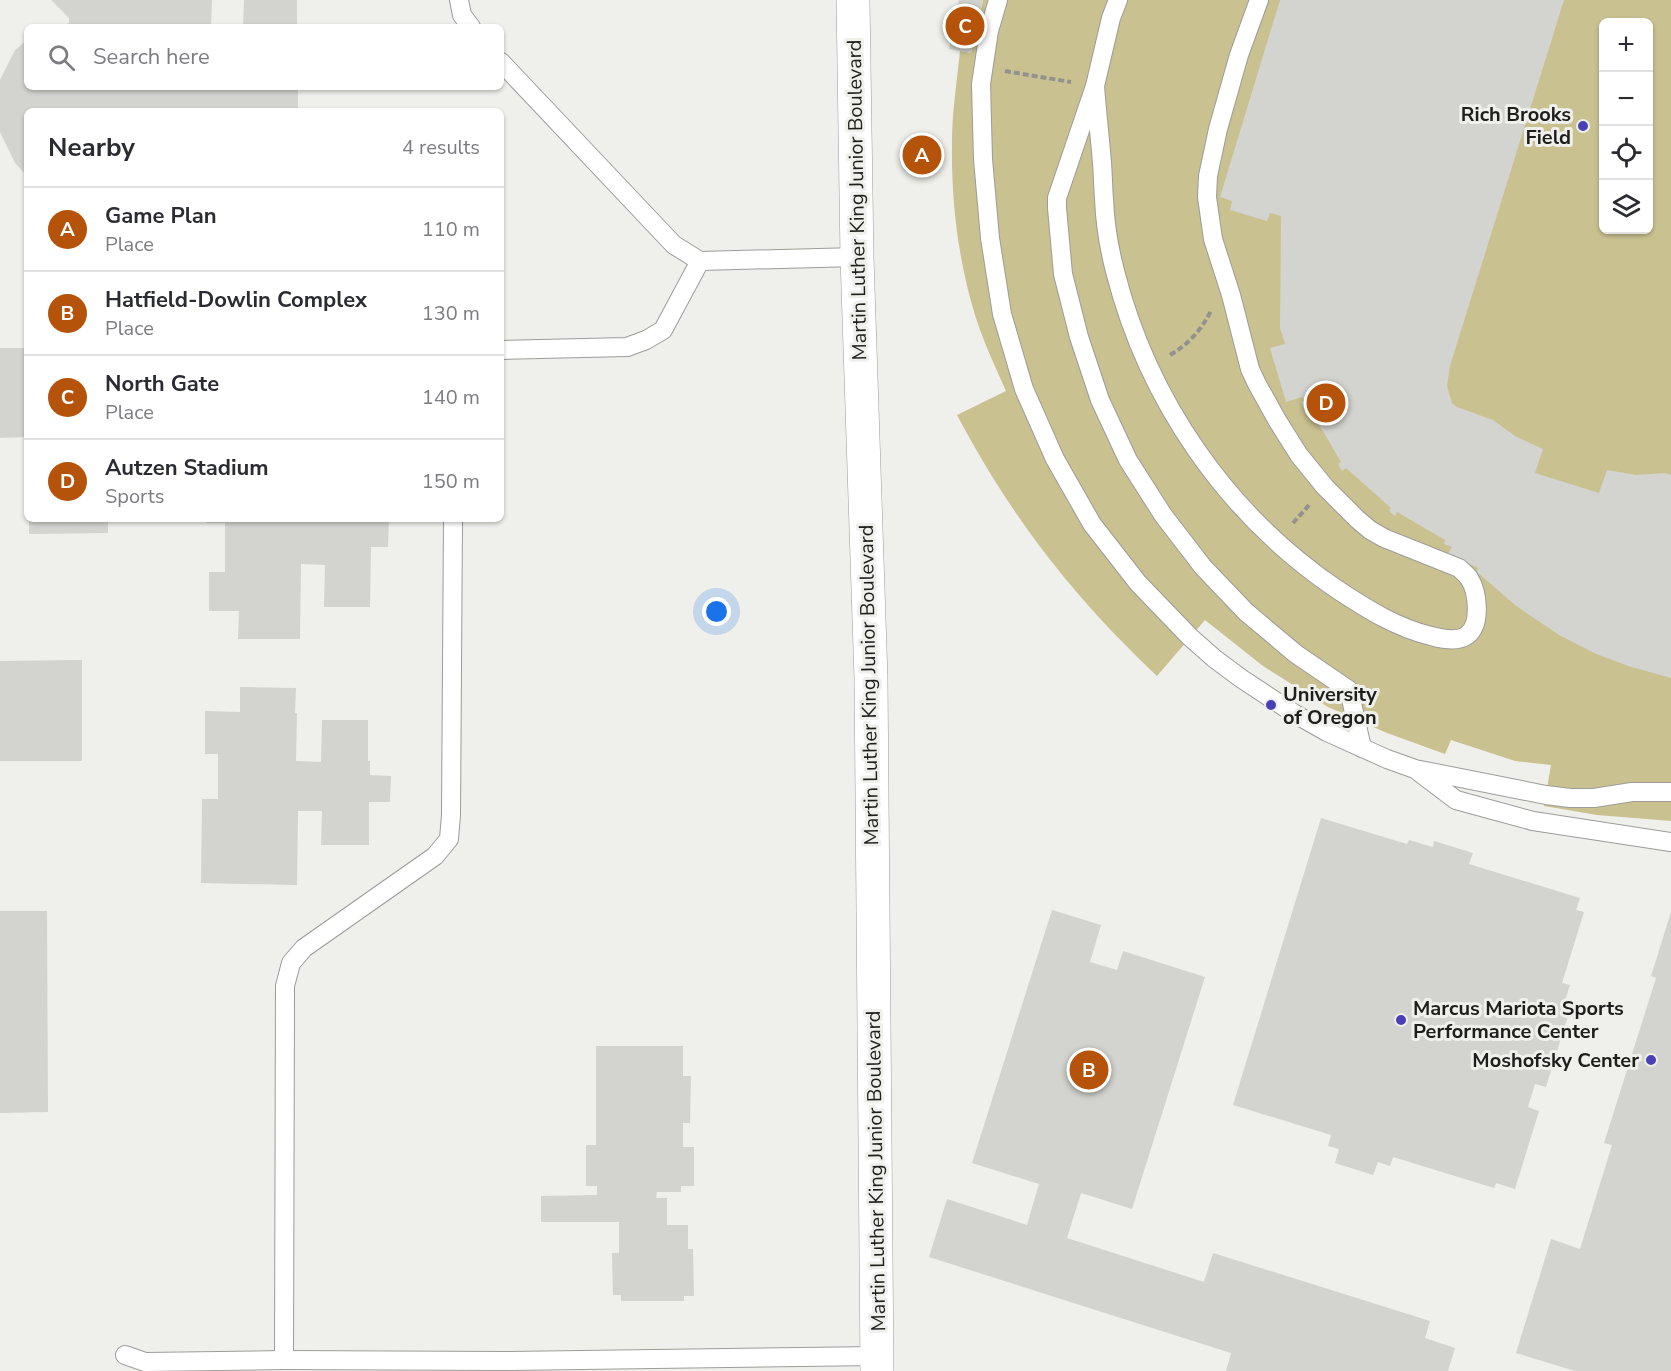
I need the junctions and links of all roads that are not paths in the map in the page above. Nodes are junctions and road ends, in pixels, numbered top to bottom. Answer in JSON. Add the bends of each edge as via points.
{"nodes":[{"id":1,"x":459,"y":0,"type":"edge"},
{"id":2,"x":853,"y":0,"type":"edge"},
{"id":3,"x":998,"y":0,"type":"edge"},
{"id":4,"x":1118,"y":0,"type":"edge"},
{"id":5,"x":1259,"y":0,"type":"edge"},
{"id":6,"x":469,"y":24,"type":"edge"},
{"id":7,"x":504,"y":65,"type":"edge"},
{"id":8,"x":1095,"y":87,"type":"junction"},
{"id":9,"x":858,"y":258,"type":"junction"},
{"id":10,"x":700,"y":261,"type":"junction"},
{"id":11,"x":504,"y":350,"type":"edge"},
{"id":12,"x":453,"y":522,"type":"edge"},
{"id":13,"x":1362,"y":748,"type":"junction"},
{"id":14,"x":1415,"y":769,"type":"junction"},
{"id":15,"x":1671,"y":792,"type":"edge"},
{"id":16,"x":1671,"y":842,"type":"edge"},
{"id":17,"x":125,"y":1355,"type":"dead end"},
{"id":18,"x":284,"y":1360,"type":"junction"},
{"id":19,"x":878,"y":1364,"type":"edge"},
{"id":20,"x":207,"y":1366,"type":"edge"},
{"id":21,"x":350,"y":1366,"type":"edge"}],
"edges":[{"from":1,"to":6,"type":"lane"},
{"from":2,"to":9,"type":"main road","name":"Martin Luther King Junior Boulevard"},
{"from":3,"to":13,"type":"lane","via":[[981,84],[990,238],[1002,314],[1024,388],[1055,459],[1092,524],[1138,584],[1190,637],[1233,673],[1286,708]]},
{"from":4,"to":8,"type":"lane"},
{"from":5,"to":8,"type":"lane","via":[[1218,129],[1207,197],[1213,239],[1245,353],[1277,420],[1325,488],[1370,530],[1459,568],[1468,577],[1477,615],[1474,628],[1465,637],[1453,640],[1402,627],[1328,583],[1245,512],[1205,463],[1148,367],[1114,269]]},
{"from":7,"to":10,"type":"lane","via":[[675,245]]},
{"from":8,"to":13,"type":"lane","via":[[1059,189],[1057,208],[1063,273],[1100,400],[1128,460],[1203,567],[1287,647],[1350,690]]},
{"from":9,"to":10,"type":"lane"},
{"from":9,"to":19,"type":"main road","name":"Martin Luther King Junior Boulevard","via":[[871,679]]},
{"from":10,"to":11,"type":"lane","via":[[663,330],[646,340],[627,347]]},
{"from":12,"to":18,"type":"lane","via":[[449,839],[435,856],[304,948],[291,963],[285,986]]},
{"from":13,"to":14,"type":"lane"},
{"from":14,"to":15,"type":"lane","via":[[1570,798]]},
{"from":14,"to":16,"type":"lane","via":[[1456,800],[1533,821]]},
{"from":17,"to":20,"type":"lane","via":[[145,1362]]},
{"from":18,"to":20,"type":"lane"},
{"from":18,"to":21,"type":"lane"},
{"from":19,"to":21,"type":"lane","via":[[504,1361]]}]}
